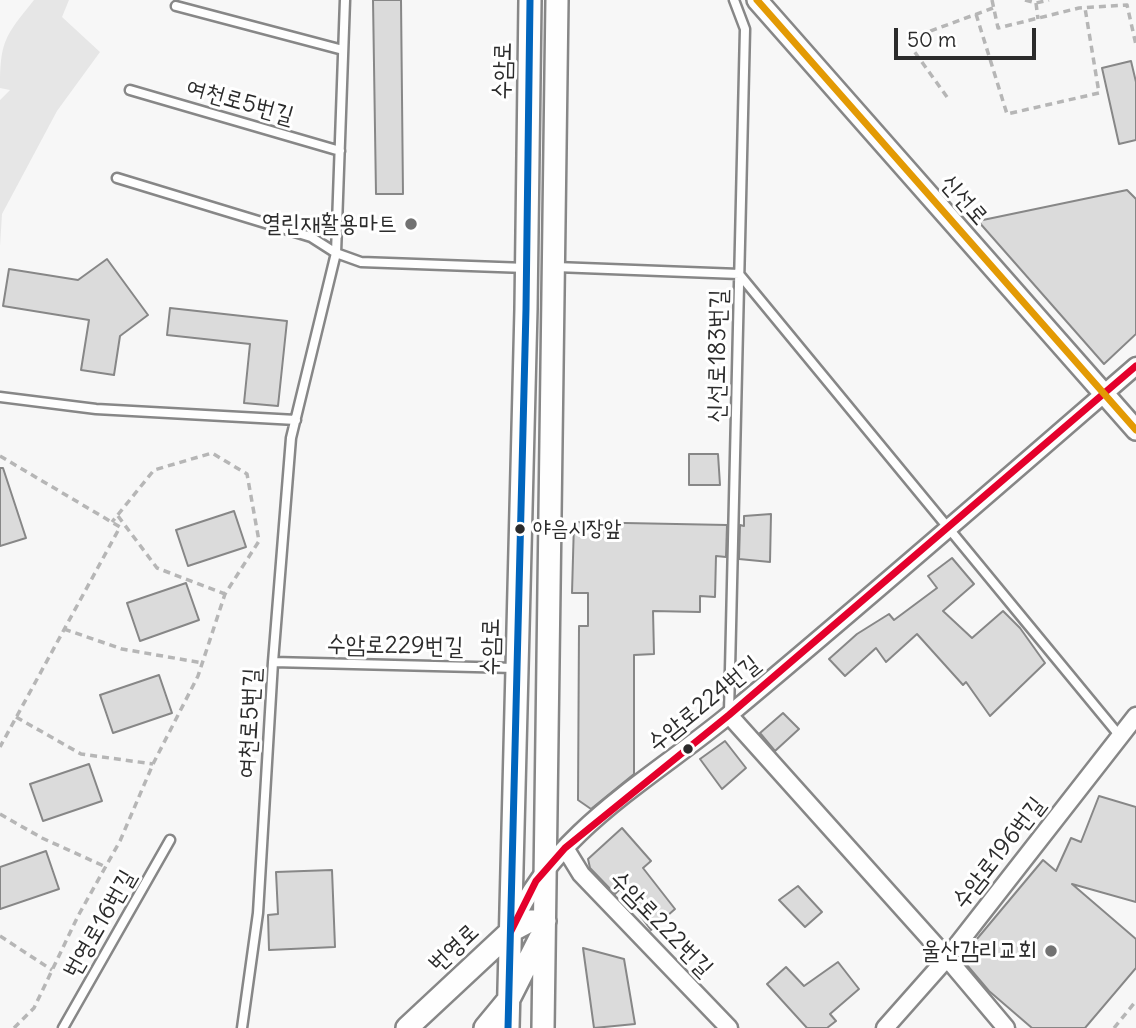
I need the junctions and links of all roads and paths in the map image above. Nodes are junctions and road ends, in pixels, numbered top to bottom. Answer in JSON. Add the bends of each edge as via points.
{"nodes":[{"id":1,"x":345,"y":0,"type":"edge"},
{"id":2,"x":530,"y":0,"type":"edge"},
{"id":3,"x":557,"y":0,"type":"edge"},
{"id":4,"x":734,"y":0,"type":"edge"},
{"id":5,"x":757,"y":0,"type":"edge"},
{"id":6,"x":992,"y":0,"type":"edge"},
{"id":7,"x":1025,"y":0,"type":"edge"},
{"id":8,"x":1049,"y":0,"type":"edge"},
{"id":9,"x":1036,"y":3,"type":"junction"},
{"id":10,"x":1120,"y":3,"type":"edge"},
{"id":11,"x":176,"y":6,"type":"dead end"},
{"id":12,"x":993,"y":8,"type":"junction"},
{"id":13,"x":1085,"y":8,"type":"junction"},
{"id":14,"x":976,"y":14,"type":"junction"},
{"id":15,"x":1038,"y":19,"type":"junction"},
{"id":16,"x":1136,"y":45,"type":"edge"},
{"id":17,"x":343,"y":50,"type":"junction"},
{"id":18,"x":130,"y":90,"type":"dead end"},
{"id":19,"x":947,"y":97,"type":"dead end"},
{"id":20,"x":340,"y":150,"type":"junction"},
{"id":21,"x":117,"y":178,"type":"dead end"},
{"id":22,"x":336,"y":253,"type":"junction"},
{"id":23,"x":555,"y":267,"type":"junction"},
{"id":24,"x":527,"y":268,"type":"junction"},
{"id":25,"x":739,"y":274,"type":"junction"},
{"id":26,"x":1136,"y":366,"type":"edge"},
{"id":27,"x":1103,"y":395,"type":"junction"},
{"id":28,"x":0,"y":397,"type":"edge"},
{"id":29,"x":296,"y":420,"type":"junction"},
{"id":30,"x":1136,"y":430,"type":"edge"},
{"id":31,"x":0,"y":456,"type":"edge"},
{"id":32,"x":117,"y":516,"type":"junction"},
{"id":33,"x":112,"y":522,"type":"junction"},
{"id":34,"x":947,"y":528,"type":"junction"},
{"id":35,"x":225,"y":594,"type":"junction"},
{"id":36,"x":64,"y":629,"type":"junction"},
{"id":37,"x":273,"y":662,"type":"junction"},
{"id":38,"x":203,"y":663,"type":"junction"},
{"id":39,"x":517,"y":668,"type":"junction"},
{"id":40,"x":729,"y":715,"type":"junction"},
{"id":41,"x":1136,"y":716,"type":"edge"},
{"id":42,"x":16,"y":717,"type":"junction"},
{"id":43,"x":1119,"y":736,"type":"junction"},
{"id":44,"x":0,"y":747,"type":"edge"},
{"id":45,"x":153,"y":764,"type":"junction"},
{"id":46,"x":0,"y":814,"type":"edge"},
{"id":47,"x":170,"y":840,"type":"dead end"},
{"id":48,"x":565,"y":848,"type":"junction"},
{"id":49,"x":106,"y":867,"type":"junction"},
{"id":50,"x":546,"y":867,"type":"junction"},
{"id":51,"x":545,"y":921,"type":"junction"},
{"id":52,"x":511,"y":931,"type":"junction"},
{"id":53,"x":0,"y":936,"type":"edge"},
{"id":54,"x":947,"y":957,"type":"junction"},
{"id":55,"x":52,"y":970,"type":"junction"},
{"id":56,"x":509,"y":999,"type":"junction"},
{"id":57,"x":1136,"y":1001,"type":"edge"},
{"id":58,"x":13,"y":1028,"type":"edge"},
{"id":59,"x":63,"y":1028,"type":"edge"},
{"id":60,"x":242,"y":1028,"type":"edge"},
{"id":61,"x":407,"y":1028,"type":"edge"},
{"id":62,"x":485,"y":1028,"type":"edge"},
{"id":63,"x":508,"y":1028,"type":"edge"},
{"id":64,"x":542,"y":1028,"type":"edge"},
{"id":65,"x":729,"y":1028,"type":"edge"},
{"id":66,"x":885,"y":1028,"type":"edge"},
{"id":67,"x":1006,"y":1028,"type":"edge"},
{"id":68,"x":1114,"y":1028,"type":"edge"}],
"edges":[{"from":1,"to":17,"type":"lane","name":"여천로5번길"},
{"from":2,"to":24,"type":"main road","name":"수암로"},
{"from":3,"to":23,"type":"main road"},
{"from":4,"to":25,"type":"lane","name":"신선로183번길","via":[[745,29]]},
{"from":5,"to":27,"type":"street","name":"신선로"},
{"from":6,"to":12,"type":"path"},
{"from":7,"to":9,"type":"path"},
{"from":8,"to":9,"type":"path"},
{"from":9,"to":15,"type":"path"},
{"from":10,"to":13,"type":"path"},
{"from":10,"to":16,"type":"path","via":[[1127,5]]},
{"from":11,"to":17,"type":"lane"},
{"from":12,"to":14,"type":"path"},
{"from":12,"to":15,"type":"path","via":[[998,28]]},
{"from":13,"to":14,"type":"path","via":[[1099,93],[1007,114]]},
{"from":13,"to":15,"type":"path"},
{"from":14,"to":19,"type":"path","via":[[906,40]]},
{"from":17,"to":20,"type":"lane","name":"여천로5번길"},
{"from":18,"to":20,"type":"lane","name":"여천로5번길"},
{"from":20,"to":22,"type":"lane","name":"여천로5번길"},
{"from":21,"to":22,"type":"lane","via":[[311,237]]},
{"from":22,"to":24,"type":"lane","via":[[361,262]]},
{"from":22,"to":29,"type":"lane","name":"여천로5번길"},
{"from":23,"to":25,"type":"lane"},
{"from":23,"to":50,"type":"main road"},
{"from":24,"to":39,"type":"main road","name":"수암로"},
{"from":25,"to":34,"type":"lane"},
{"from":25,"to":40,"type":"lane","name":"신선로183번길"},
{"from":26,"to":27,"type":"street","name":"수암로224번길"},
{"from":27,"to":30,"type":"street","name":"신선로"},
{"from":27,"to":34,"type":"street","name":"수암로224번길"},
{"from":28,"to":29,"type":"lane","via":[[96,409]]},
{"from":29,"to":37,"type":"lane","name":"여천로5번길"},
{"from":31,"to":33,"type":"path"},
{"from":32,"to":33,"type":"path"},
{"from":32,"to":35,"type":"path","via":[[157,568]]},
{"from":32,"to":35,"type":"path","via":[[154,470],[212,453],[247,474],[259,541]]},
{"from":33,"to":36,"type":"path","via":[[120,527]]},
{"from":34,"to":40,"type":"street","name":"수암로224번길"},
{"from":34,"to":43,"type":"lane"},
{"from":35,"to":38,"type":"path"},
{"from":36,"to":38,"type":"path","via":[[122,649]]},
{"from":36,"to":42,"type":"path"},
{"from":37,"to":39,"type":"lane","name":"수암로229번길"},
{"from":37,"to":60,"type":"lane","name":"여천로5번길","via":[[258,913]]},
{"from":38,"to":45,"type":"path"},
{"from":39,"to":52,"type":"main road","name":"수암로"},
{"from":40,"to":48,"type":"street","name":"수암로224번길"},
{"from":40,"to":54,"type":"street"},
{"from":41,"to":43,"type":"street","name":"수암로196번길"},
{"from":42,"to":44,"type":"path"},
{"from":42,"to":45,"type":"path","via":[[80,754]]},
{"from":43,"to":54,"type":"street","name":"수암로196번길"},
{"from":45,"to":49,"type":"path"},
{"from":46,"to":49,"type":"path"},
{"from":47,"to":59,"type":"lane","name":"번영로16번길"},
{"from":48,"to":50,"type":"street","name":"수암로224번길"},
{"from":48,"to":65,"type":"street","name":"수암로222번길","via":[[581,874]]},
{"from":49,"to":55,"type":"path"},
{"from":50,"to":51,"type":"main road"},
{"from":50,"to":52,"type":"street","name":"수암로224번길"},
{"from":51,"to":52,"type":"main road","name":"번영로","via":[[530,921]]},
{"from":51,"to":56,"type":"main road","via":[[527,969]]},
{"from":51,"to":64,"type":"main road"},
{"from":52,"to":56,"type":"main road","name":"수암로"},
{"from":52,"to":61,"type":"main road","name":"번영로"},
{"from":53,"to":55,"type":"path"},
{"from":54,"to":66,"type":"street","name":"수암로196번길"},
{"from":54,"to":67,"type":"street"},
{"from":55,"to":58,"type":"path","via":[[34,1008]]},
{"from":56,"to":62,"type":"main road"},
{"from":56,"to":63,"type":"main road","name":"수암로"},
{"from":57,"to":68,"type":"path"}]}
